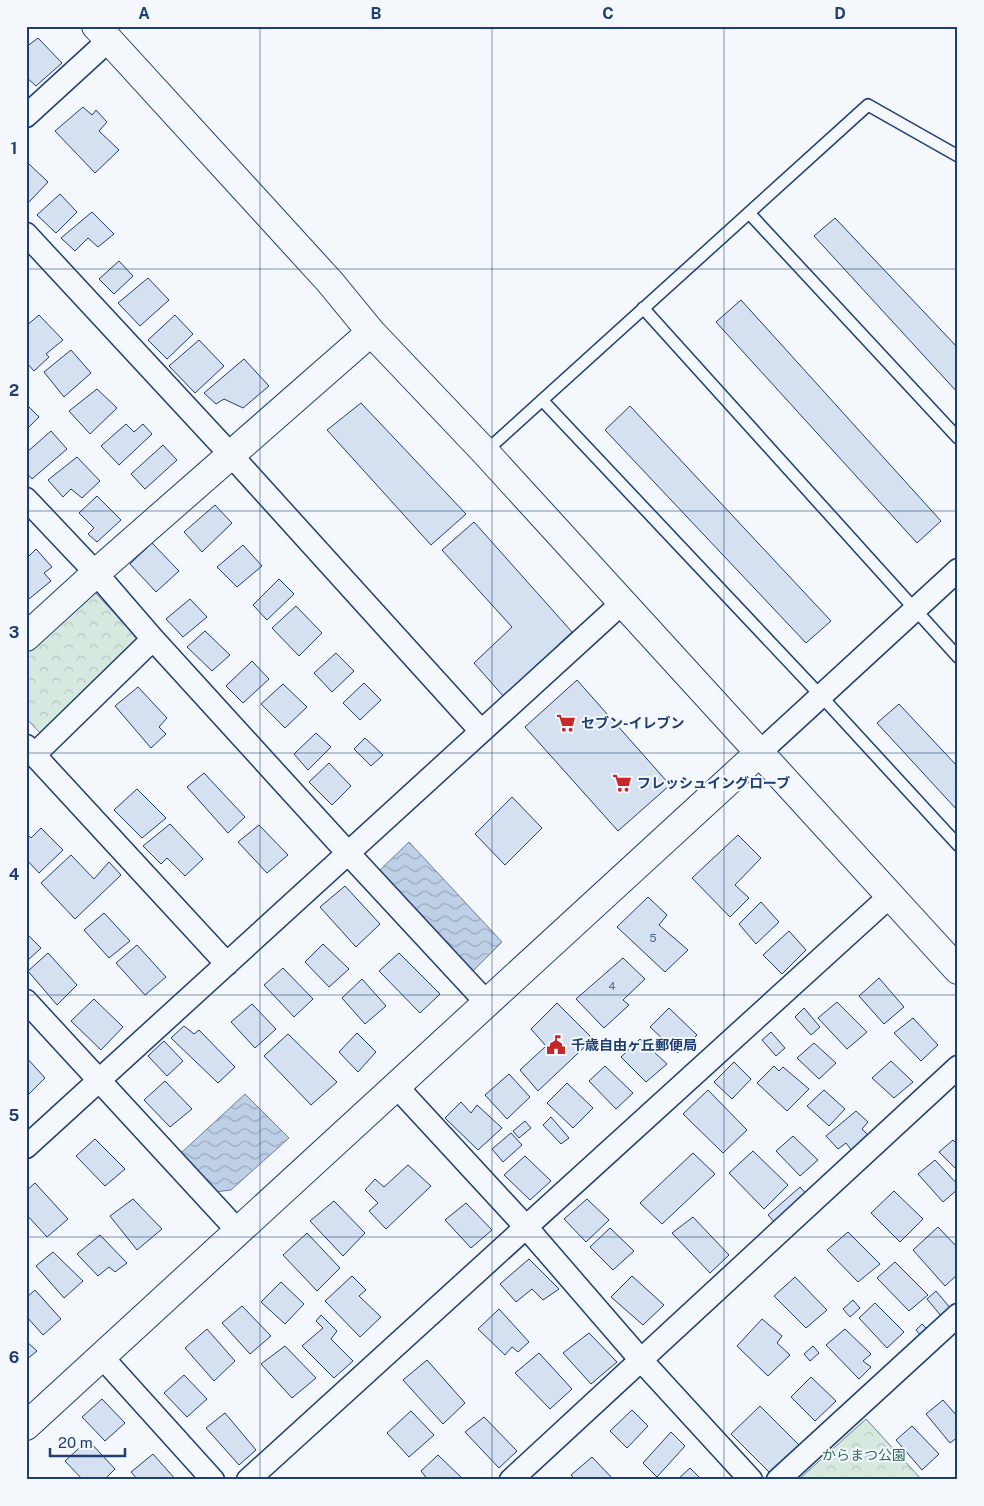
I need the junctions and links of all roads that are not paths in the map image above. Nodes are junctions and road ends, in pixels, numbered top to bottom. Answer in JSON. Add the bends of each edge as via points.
{"nodes":[{"id":1,"x":102,"y":33,"type":"edge"},
{"id":2,"x":26,"y":116,"type":"edge"},
{"id":3,"x":958,"y":156,"type":"edge"},
{"id":4,"x":748,"y":213,"type":"junction"},
{"id":5,"x":28,"y":240,"type":"edge"},
{"id":6,"x":643,"y":308,"type":"junction"},
{"id":7,"x":371,"y":332,"type":"junction"},
{"id":8,"x":542,"y":400,"type":"junction"},
{"id":9,"x":958,"y":438,"type":"edge"},
{"id":10,"x":485,"y":452,"type":"junction"},
{"id":11,"x":231,"y":455,"type":"junction"},
{"id":12,"x":26,"y":499,"type":"edge"},
{"id":13,"x":958,"y":570,"type":"edge"},
{"id":14,"x":96,"y":574,"type":"junction"},
{"id":15,"x":622,"y":603,"type":"junction"},
{"id":16,"x":915,"y":610,"type":"junction"},
{"id":17,"x":26,"y":637,"type":"edge"},
{"id":18,"x":153,"y":639,"type":"junction"},
{"id":19,"x":958,"y":657,"type":"edge"},
{"id":20,"x":821,"y":696,"type":"junction"},
{"id":21,"x":481,"y":731,"type":"junction"},
{"id":22,"x":30,"y":750,"type":"edge"},
{"id":23,"x":760,"y":753,"type":"junction"},
{"id":24,"x":958,"y":845,"type":"edge"},
{"id":25,"x":348,"y":853,"type":"junction"},
{"id":26,"x":890,"y":896,"type":"junction"},
{"id":27,"x":227,"y":964,"type":"junction"},
{"id":28,"x":958,"y":970,"type":"edge"},
{"id":29,"x":26,"y":1001,"type":"edge"},
{"id":30,"x":487,"y":1003,"type":"junction"},
{"id":31,"x":958,"y":1067,"type":"edge"},
{"id":32,"x":100,"y":1080,"type":"junction"},
{"id":33,"x":396,"y":1086,"type":"junction"},
{"id":34,"x":26,"y":1147,"type":"edge"},
{"id":35,"x":526,"y":1227,"type":"junction"},
{"id":36,"x":238,"y":1231,"type":"junction"},
{"id":37,"x":958,"y":1315,"type":"edge"},
{"id":38,"x":102,"y":1357,"type":"junction"},
{"id":39,"x":641,"y":1360,"type":"junction"},
{"id":40,"x":26,"y":1426,"type":"edge"},
{"id":41,"x":213,"y":1480,"type":"edge"},
{"id":42,"x":248,"y":1480,"type":"edge"},
{"id":43,"x":512,"y":1480,"type":"edge"},
{"id":44,"x":751,"y":1480,"type":"edge"},
{"id":45,"x":778,"y":1480,"type":"edge"}],
"edges":[{"from":1,"to":2,"type":"street"},
{"from":1,"to":7,"type":"street","via":[[330,282]]},
{"from":3,"to":4,"type":"lane","via":[[868,105]]},
{"from":4,"to":6,"type":"lane"},
{"from":4,"to":9,"type":"lane"},
{"from":5,"to":11,"type":"street"},
{"from":6,"to":8,"type":"lane"},
{"from":6,"to":16,"type":"lane"},
{"from":7,"to":10,"type":"street"},
{"from":7,"to":11,"type":"street"},
{"from":8,"to":10,"type":"lane"},
{"from":8,"to":20,"type":"lane"},
{"from":10,"to":15,"type":"street"},
{"from":11,"to":14,"type":"street"},
{"from":11,"to":21,"type":"street"},
{"from":12,"to":14,"type":"street"},
{"from":13,"to":16,"type":"street"},
{"from":14,"to":17,"type":"street"},
{"from":14,"to":18,"type":"street"},
{"from":15,"to":21,"type":"street"},
{"from":15,"to":23,"type":"street"},
{"from":16,"to":19,"type":"lane"},
{"from":16,"to":20,"type":"street"},
{"from":18,"to":22,"type":"street"},
{"from":18,"to":25,"type":"street"},
{"from":20,"to":23,"type":"street"},
{"from":20,"to":24,"type":"lane"},
{"from":21,"to":25,"type":"street"},
{"from":22,"to":27,"type":"street"},
{"from":23,"to":26,"type":"street"},
{"from":23,"to":30,"type":"street"},
{"from":25,"to":27,"type":"street"},
{"from":25,"to":30,"type":"street"},
{"from":26,"to":28,"type":"street"},
{"from":26,"to":35,"type":"street"},
{"from":27,"to":32,"type":"street"},
{"from":29,"to":32,"type":"street"},
{"from":30,"to":33,"type":"street"},
{"from":31,"to":39,"type":"street"},
{"from":32,"to":34,"type":"street"},
{"from":32,"to":36,"type":"street"},
{"from":33,"to":35,"type":"street"},
{"from":33,"to":36,"type":"street"},
{"from":35,"to":39,"type":"street"},
{"from":35,"to":42,"type":"street"},
{"from":36,"to":38,"type":"street"},
{"from":37,"to":45,"type":"street"},
{"from":38,"to":40,"type":"street"},
{"from":38,"to":41,"type":"street"},
{"from":39,"to":43,"type":"street"},
{"from":39,"to":44,"type":"street"}]}
